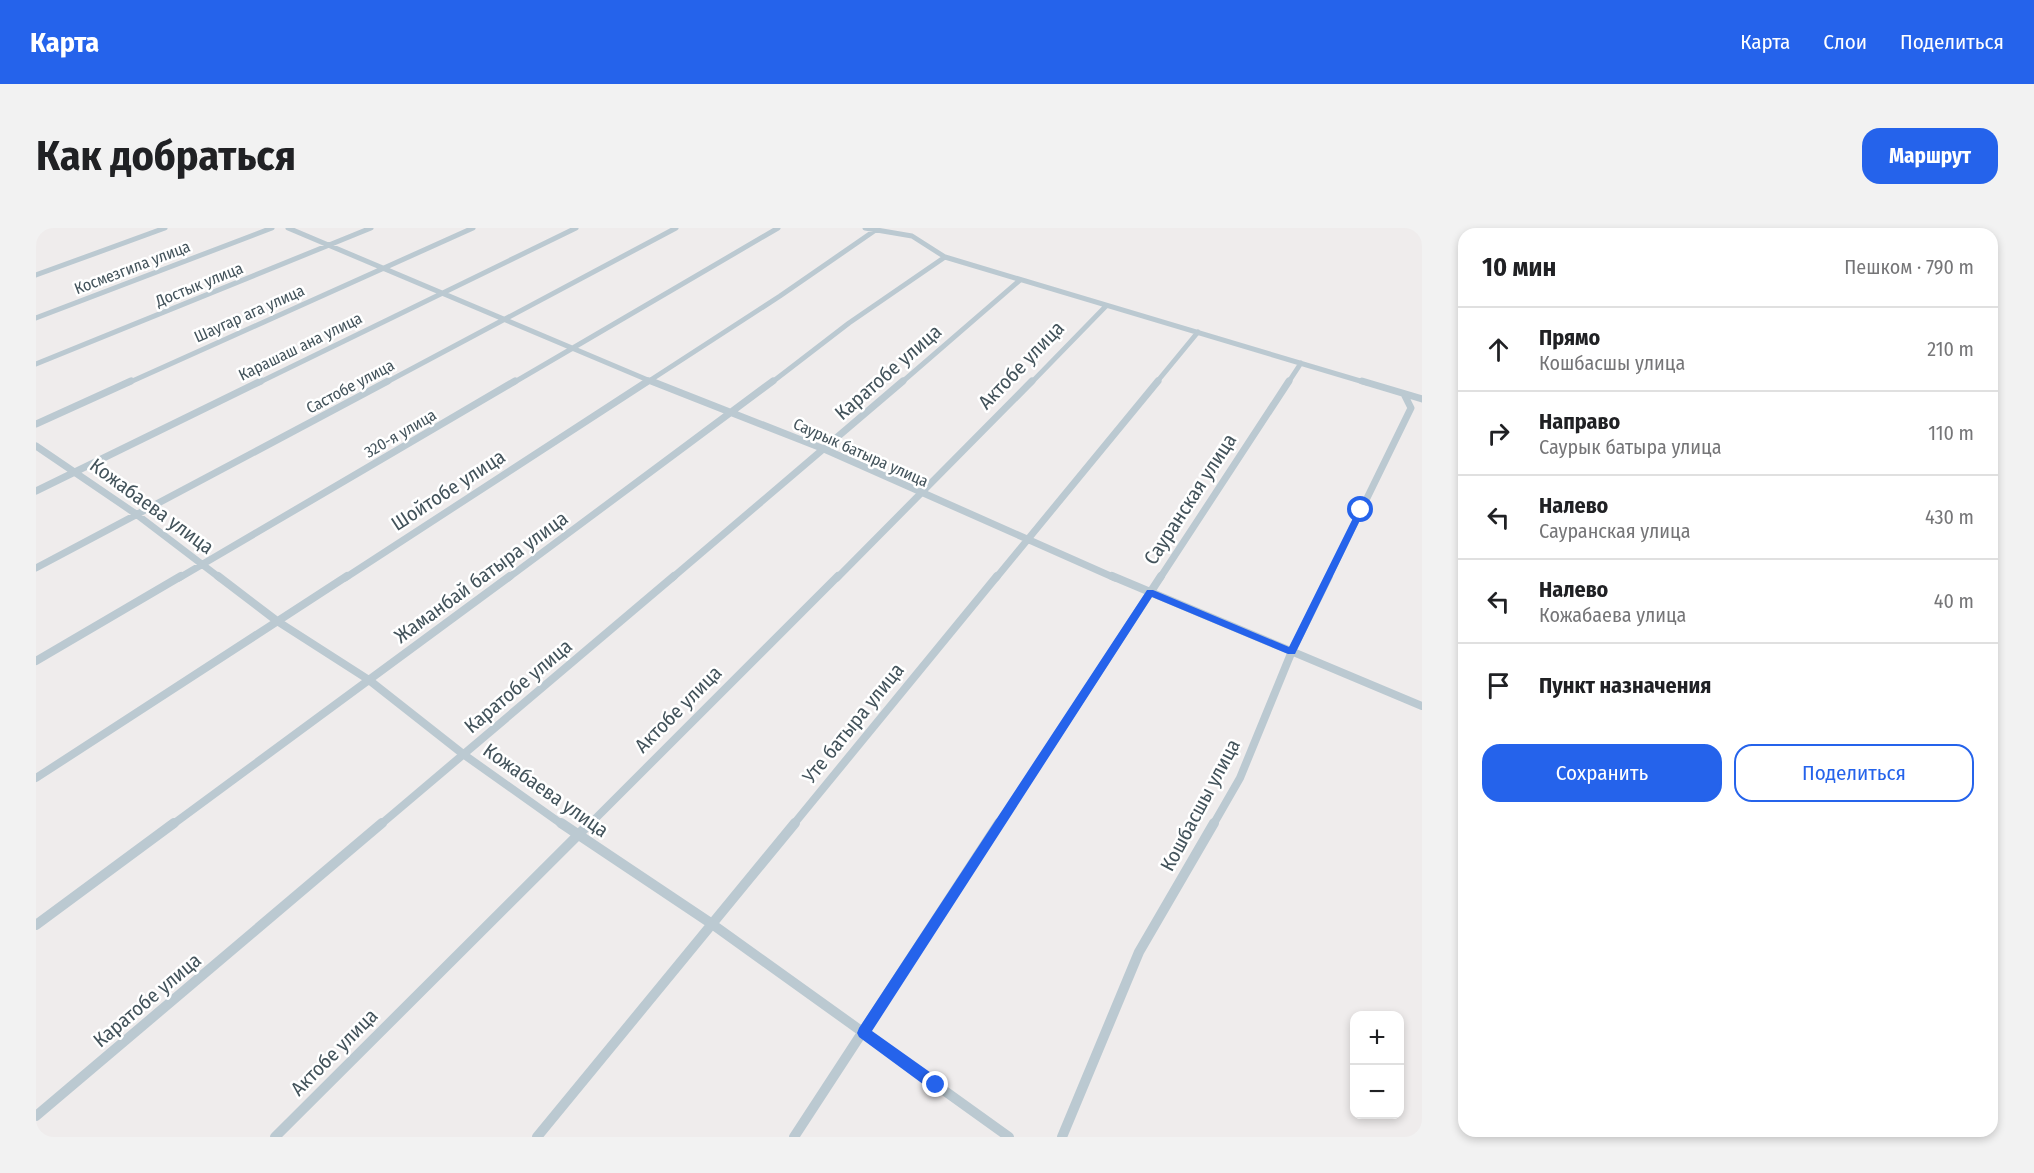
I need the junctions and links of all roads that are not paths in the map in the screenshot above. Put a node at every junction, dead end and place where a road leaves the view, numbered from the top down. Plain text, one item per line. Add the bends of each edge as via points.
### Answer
1 (165, 228) edge
2 (272, 228) edge
3 (288, 228) edge
4 (371, 228) edge
5 (473, 228) edge
6 (576, 228) edge
7 (676, 228) edge
8 (778, 228) edge
9 (865, 228) edge
10 (877, 229) edge
11 (330, 245) junction
12 (945, 257) junction
13 (384, 267) junction
14 (36, 275) edge
15 (1020, 280) junction
16 (442, 292) junction
17 (1102, 308) junction
18 (36, 318) edge
19 (506, 319) junction
20 (1198, 332) junction
21 (572, 348) junction
22 (1301, 363) junction
23 (36, 364) edge
24 (648, 380) junction
25 (1404, 394) junction
26 (1422, 399) edge
27 (732, 413) junction
28 (36, 424) edge
29 (36, 446) edge
30 (825, 449) junction
31 (75, 472) junction
32 (36, 491) edge
33 (921, 494) junction
34 (136, 514) junction
35 (1027, 538) junction
36 (202, 565) junction
37 (36, 568) edge
38 (1150, 592) junction
39 (277, 621) junction
40 (1292, 651) junction
41 (36, 661) edge
42 (369, 680) junction
43 (1422, 706) edge
44 (463, 754) junction
45 (36, 778) edge
46 (577, 835) junction
47 (712, 924) junction
48 (36, 925) edge
49 (863, 1033) junction
50 (36, 1116) edge
51 (275, 1137) edge
52 (537, 1137) edge
53 (794, 1137) edge
54 (1009, 1137) edge
55 (1062, 1137) edge

1 - 14 street
2 - 18 street, Космезгила улица
3 - 11 street, Саурык батыра улица
4 - 11 street, Достык улица
5 - 13 street, Шаугар ага улица
6 - 16 street, Карашаш ана улица
7 - 19 street, Састобе улица
8 - 21 street, 320-я улица
9 - 10 street
10 - 12 street via 912,236
10 - 24 street, Шойтобе улица
11 - 13 street, Саурык батыра улица
11 - 23 street, Достык улица
12 - 15 street
12 - 27 street, Жаманбай батыра улица via 849,323
13 - 16 street, Саурык батыра улица
13 - 28 street, Шаугар ага улица
15 - 17 street via 1091,301
15 - 30 street, Каратобе улица
16 - 19 street, Саурык батыра улица
16 - 31 street, Карашаш ана улица
17 - 20 street
17 - 33 street, Актобе улица
19 - 21 street, Саурык батыра улица
19 - 34 street, Састобе улица
20 - 22 street
20 - 35 street, Уте батыра улица
21 - 24 street, Саурык батыра улица
21 - 36 street, 320-я улица
22 - 25 street
22 - 38 street, Сауранская улица
24 - 27 street, Саурык батыра улица
24 - 39 street, Шойтобе улица
25 - 26 street
25 - 40 street, Кошбасшы улица via 1411,408
27 - 30 street, Саурык батыра улица
27 - 42 street, Жаманбай батыра улица
29 - 31 street, Кожабаева улица
30 - 33 street, Саурык батыра улица
30 - 44 street, Каратобе улица
31 - 32 street, Карашаш ана улица
31 - 34 street, Кожабаева улица
33 - 35 street, Саурык батыра улица
33 - 46 street, Актобе улица
34 - 36 street, Кожабаева улица
34 - 37 street, Састобе улица
35 - 38 street, Саурык батыра улица
35 - 47 street, Уте батыра улица
36 - 39 street, Кожабаева улица
36 - 41 street, 320-я улица
38 - 40 street, Саурык батыра улица
38 - 49 street, Сауранская улица
39 - 42 street, Кожабаева улица
39 - 45 street, Шойтобе улица
40 - 43 street, Саурык батыра улица
40 - 55 street, Кошбасшы улица via 1240,778 1139,952
42 - 44 street, Кожабаева улица
42 - 48 street, Жаманбай батыра улица
44 - 46 street, Кожабаева улица
44 - 50 street, Каратобе улица
46 - 47 street, Кожабаева улица
46 - 51 street, Актобе улица
47 - 49 street, Кожабаева улица
47 - 52 street, Уте батыра улица
49 - 53 street, Сауранская улица
49 - 54 street, Кожабаева улица

